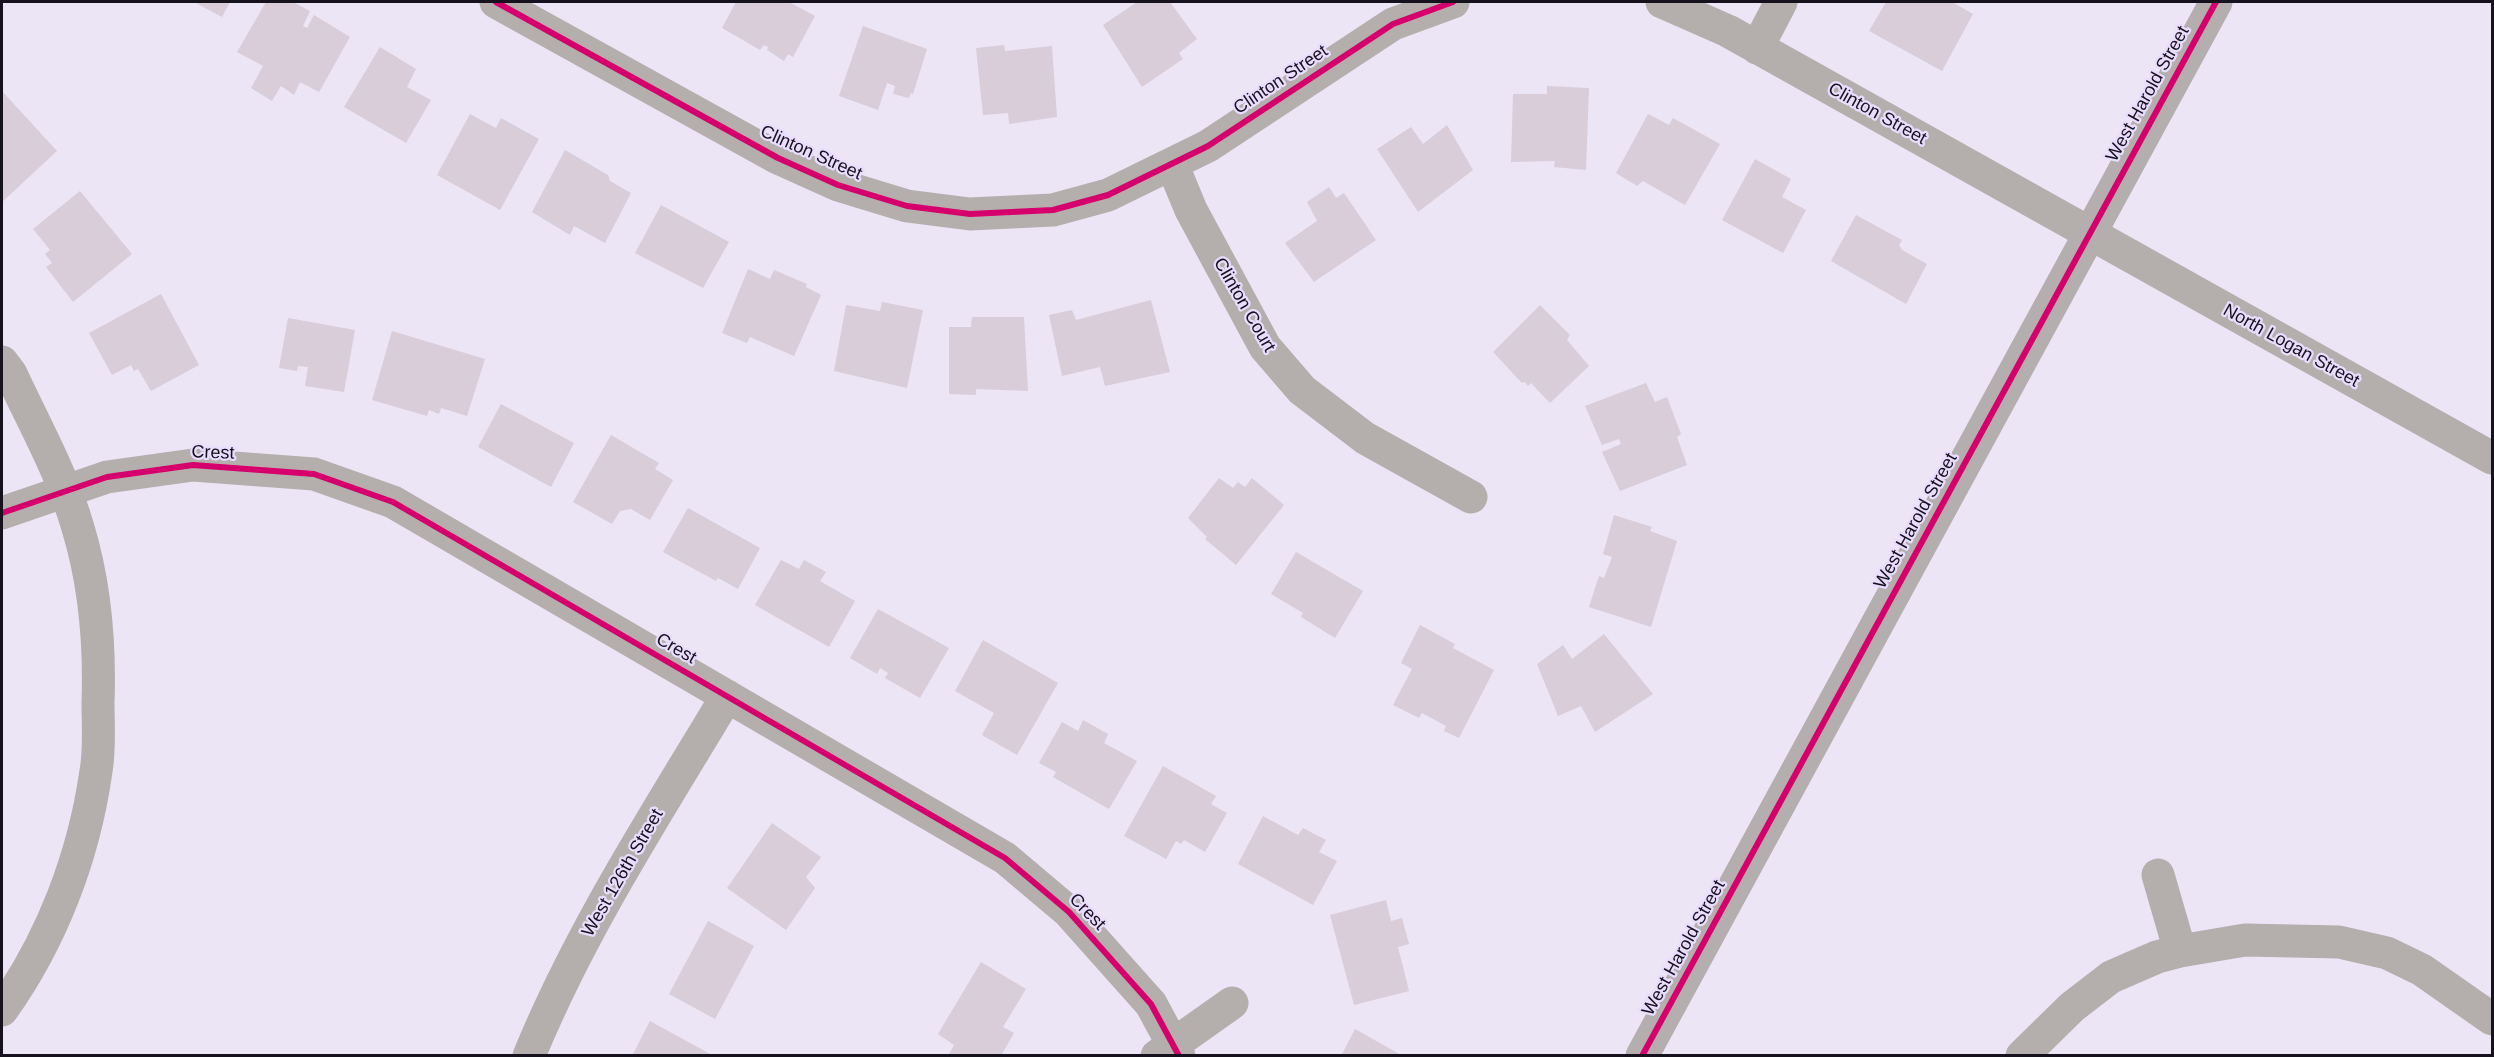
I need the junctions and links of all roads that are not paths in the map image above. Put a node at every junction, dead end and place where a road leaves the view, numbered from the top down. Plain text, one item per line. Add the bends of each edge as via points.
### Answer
1 (496, 2) edge
2 (1453, 2) edge
3 (1662, 2) edge
4 (1781, 2) edge
5 (2216, 2) edge
6 (1757, 48) junction
7 (1172, 164) junction
8 (2090, 233) junction
9 (2, 362) edge
10 (2493, 458) edge
11 (65, 490) junction
12 (1471, 497) dead end
13 (2, 513) edge
14 (727, 696) junction
15 (2158, 875) dead end
16 (2180, 951) junction
17 (1232, 1004) dead end
18 (2, 1010) edge
19 (2493, 1018) edge
20 (1170, 1052) edge
21 (528, 1056) edge
22 (1642, 1056) edge
23 (2022, 1056) edge

1 - 7 street, Clinton Street via 778,158 838,185 907,206 970,214 1053,210 1108,195
2 - 7 street, Clinton Street via 1393,24 1208,146
3 - 6 street, Clinton Street
4 - 6 street
5 - 8 main road, West Harold Street
6 - 8 street, Clinton Street
7 - 12 street, Clinton Court via 1191,210 1265,347 1302,390 1365,438
8 - 10 street, North Logan Street
8 - 22 main road, West Harold Street
9 - 11 street
11 - 13 street, Crest
11 - 14 street, Crest via 106,477 193,465 314,474 393,502
11 - 18 street via 94,603 99,666 97,769 75,861 56,915
14 - 20 street, Crest via 1005,858 1069,912 1151,1004
14 - 21 street, West 126th Street via 602,905
15 - 16 street
16 - 19 street via 2245,940 2339,942 2387,953
16 - 23 street via 2111,977 2072,1007
17 - 20 street

